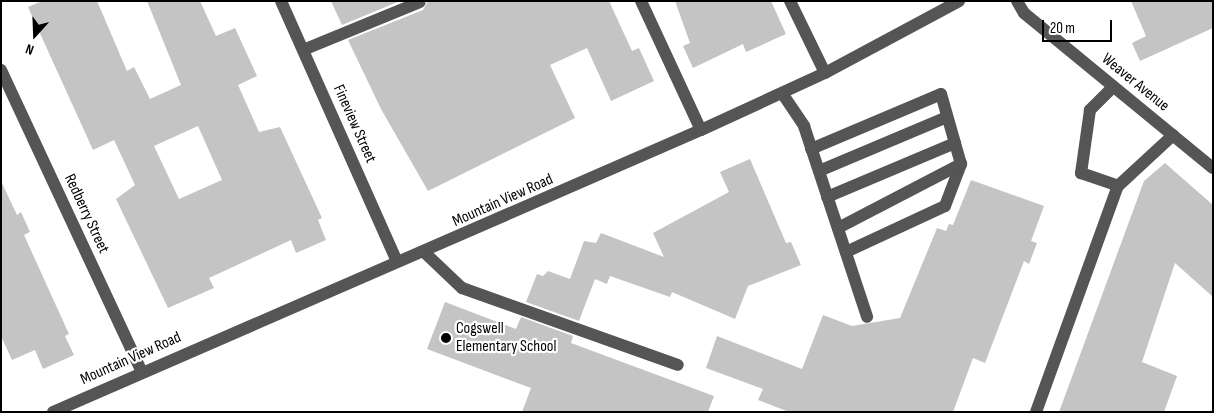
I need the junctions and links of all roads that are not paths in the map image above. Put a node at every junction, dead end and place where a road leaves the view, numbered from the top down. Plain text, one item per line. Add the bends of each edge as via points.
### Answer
1 (281, 1) edge
2 (641, 1) edge
3 (790, 1) edge
4 (959, 1) edge
5 (1017, 1) edge
6 (420, 2) edge
7 (303, 50) junction
8 (1, 70) edge
9 (825, 73) junction
10 (1113, 87) junction
11 (782, 93) junction
12 (948, 117) junction
13 (701, 130) junction
14 (1172, 136) junction
15 (955, 143) junction
16 (811, 149) junction
17 (962, 164) junction
18 (1213, 168) edge
19 (818, 171) junction
20 (1118, 186) junction
21 (827, 197) junction
22 (838, 228) junction
23 (846, 252) junction
24 (426, 254) junction
25 (398, 261) junction
26 (867, 317) dead end
27 (678, 365) dead end
28 (142, 372) junction
29 (53, 412) edge
30 (1036, 412) edge

1 - 7 street, Fineview Street
2 - 13 street
3 - 9 street
4 - 9 street, Mountain View Road
5 - 10 street, Weaver Avenue via 1024,13
6 - 7 street
7 - 25 street, Fineview Street
8 - 28 street, Redberry Street
9 - 11 street, Mountain View Road
10 - 14 street, Weaver Avenue
10 - 20 street via 1090,110 1081,173
11 - 13 street, Mountain View Road
11 - 16 street via 804,126
12 - 15 street
12 - 16 street via 941,94
12 - 19 street
13 - 24 street, Mountain View Road
14 - 18 street, Weaver Avenue
14 - 20 street
15 - 17 street
15 - 21 street
16 - 19 street
17 - 22 street
17 - 23 street via 945,206
19 - 21 street
20 - 30 street
21 - 22 street
22 - 23 street
23 - 26 street
24 - 25 street, Mountain View Road
24 - 27 street via 462,288
25 - 28 street, Mountain View Road
28 - 29 street, Mountain View Road

